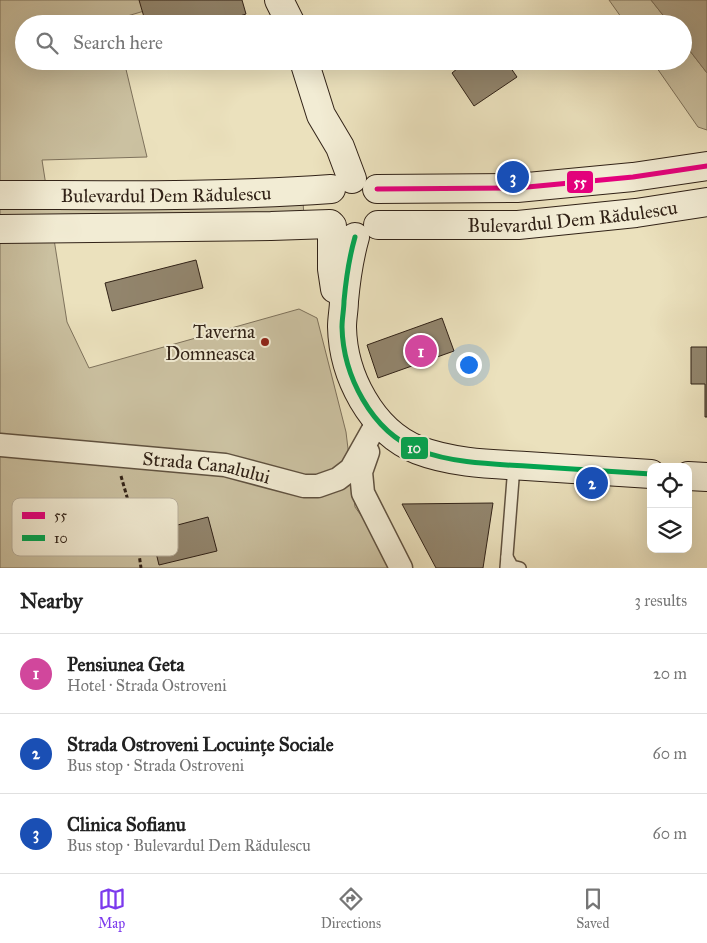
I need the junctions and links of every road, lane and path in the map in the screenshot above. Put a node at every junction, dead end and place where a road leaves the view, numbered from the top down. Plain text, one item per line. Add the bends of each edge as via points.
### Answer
1 (279, 0) edge
2 (286, 15) edge
3 (307, 70) edge
4 (707, 166) edge
5 (348, 186) junction
6 (0, 195) edge
7 (707, 202) edge
8 (349, 228) junction
9 (0, 229) edge
10 (378, 421) junction
11 (0, 445) edge
12 (115, 455) junction
13 (514, 466) junction
14 (647, 474) edge
15 (692, 476) edge
16 (707, 477) edge
17 (127, 498) edge
18 (507, 563) edge
19 (401, 568) edge
20 (520, 568) edge

1 - 2 main road
3 - 5 main road via 332,159
4 - 5 main road, Bulevardul Dem Rădulescu via 517,188
5 - 6 main road, Bulevardul Dem Rădulescu via 270,194
5 - 8 main road via 327,198 325,207 326,216
5 - 8 main road via 383,203 382,218
7 - 8 main road, Bulevardul Dem Rădulescu via 518,225
8 - 9 main road, Bulevardul Dem Rădulescu
8 - 10 main road via 332,268 345,352 363,401
10 - 12 street, Strada Canalului via 351,469 338,479 318,486 304,486 225,465
10 - 13 main road via 398,439 424,452 460,461
10 - 19 street via 360,472 363,493
11 - 12 street, Strada Canalului
12 - 17 path
13 - 14 main road
13 - 18 lane
15 - 16 main road
18 - 20 lane

